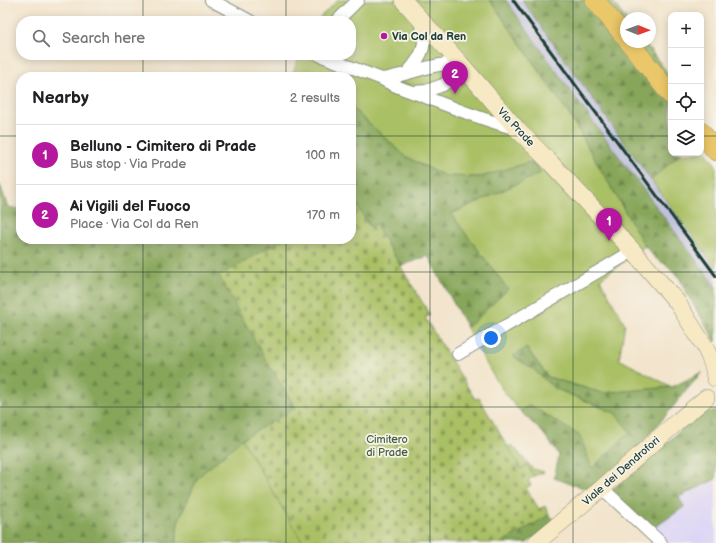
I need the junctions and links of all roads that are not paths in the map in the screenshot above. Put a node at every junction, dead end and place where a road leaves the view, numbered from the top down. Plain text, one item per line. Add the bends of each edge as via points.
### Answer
1 (211, 0) edge
2 (403, 0) edge
3 (595, 0) edge
4 (364, 1) edge
5 (241, 16) edge
6 (344, 16) edge
7 (418, 17) junction
8 (620, 31) edge
9 (634, 48) edge
10 (332, 60) edge
11 (460, 63) junction
12 (423, 69) junction
13 (408, 72) junction
14 (382, 79) junction
15 (668, 91) edge
16 (430, 96) junction
17 (517, 129) junction
18 (704, 136) edge
19 (716, 151) edge
20 (633, 251) junction
21 (458, 354) dead end
22 (716, 378) edge
23 (711, 401) edge
24 (602, 488) junction
25 (536, 543) edge
26 (661, 543) edge

1 - 5 street
2 - 7 main road, Via Prade
3 - 8 main road
4 - 6 street
7 - 11 main road, Via Prade
7 - 13 street via 424,30 424,48 418,61
9 - 15 main road
10 - 14 street
11 - 12 street
11 - 16 street via 456,76
11 - 17 main road, Via Prade
12 - 13 street
12 - 16 street via 424,86
13 - 14 street
14 - 16 street via 411,92
16 - 17 street via 493,123
17 - 20 main road, Via Prade
18 - 19 main road
20 - 21 street
20 - 22 main road, Via Prade via 677,302 710,358
22 - 23 main road via 710,380 705,388 704,394
23 - 24 main road, Viale dei Dendrofori via 677,422
24 - 25 main road, Viale dei Dendrofori
24 - 26 street

